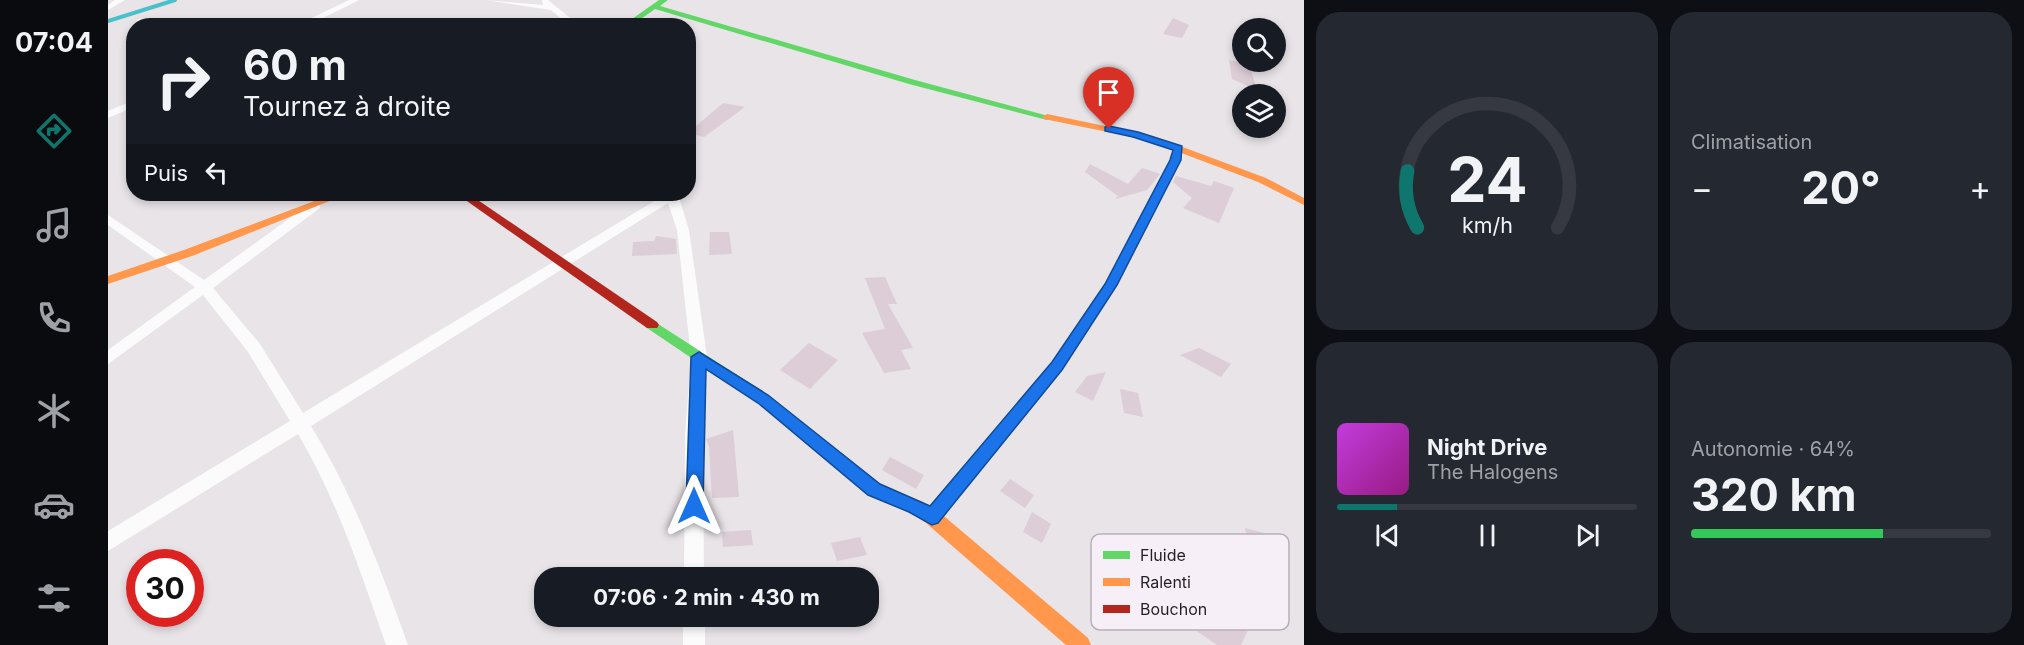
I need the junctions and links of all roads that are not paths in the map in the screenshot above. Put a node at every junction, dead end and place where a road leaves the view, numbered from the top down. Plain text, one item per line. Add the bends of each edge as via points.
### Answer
1 (121, 0) edge
2 (355, 0) edge
3 (489, 0) edge
4 (543, 0) edge
5 (655, 3) edge
6 (108, 8) edge
7 (551, 8) junction
8 (316, 18) edge
9 (565, 18) edge
10 (635, 18) edge
11 (126, 107) edge
12 (108, 115) edge
13 (1178, 148) junction
14 (472, 201) edge
15 (661, 201) edge
16 (674, 201) edge
17 (320, 202) joint
18 (1304, 202) edge
19 (108, 219) edge
20 (167, 261) junction
21 (560, 264) junction
22 (108, 280) edge
23 (203, 286) junction
24 (699, 357) junction
25 (108, 358) edge
26 (300, 425) junction
27 (932, 517) junction
28 (108, 542) edge
29 (694, 567) edge
30 (694, 627) edge
31 (397, 645) edge
32 (694, 645) edge
33 (1081, 645) edge

1 - 6 street
2 - 8 street
3 - 7 street
4 - 7 street
5 - 10 street
5 - 13 street via 912,82 1063,121 1135,134
7 - 9 street
11 - 12 street
13 - 18 street via 1262,180
13 - 27 street via 1176,160 1111,285 1057,366
14 - 21 street
15 - 21 street
16 - 24 street via 683,230
17 - 20 street
17 - 23 street
19 - 20 street
20 - 22 street
20 - 23 street
21 - 24 street
21 - 26 street
23 - 25 street
23 - 26 street via 254,348
24 - 27 street via 763,399 874,490
24 - 29 street via 694,435
26 - 28 street
26 - 31 street via 336,486
27 - 33 street
30 - 32 street

